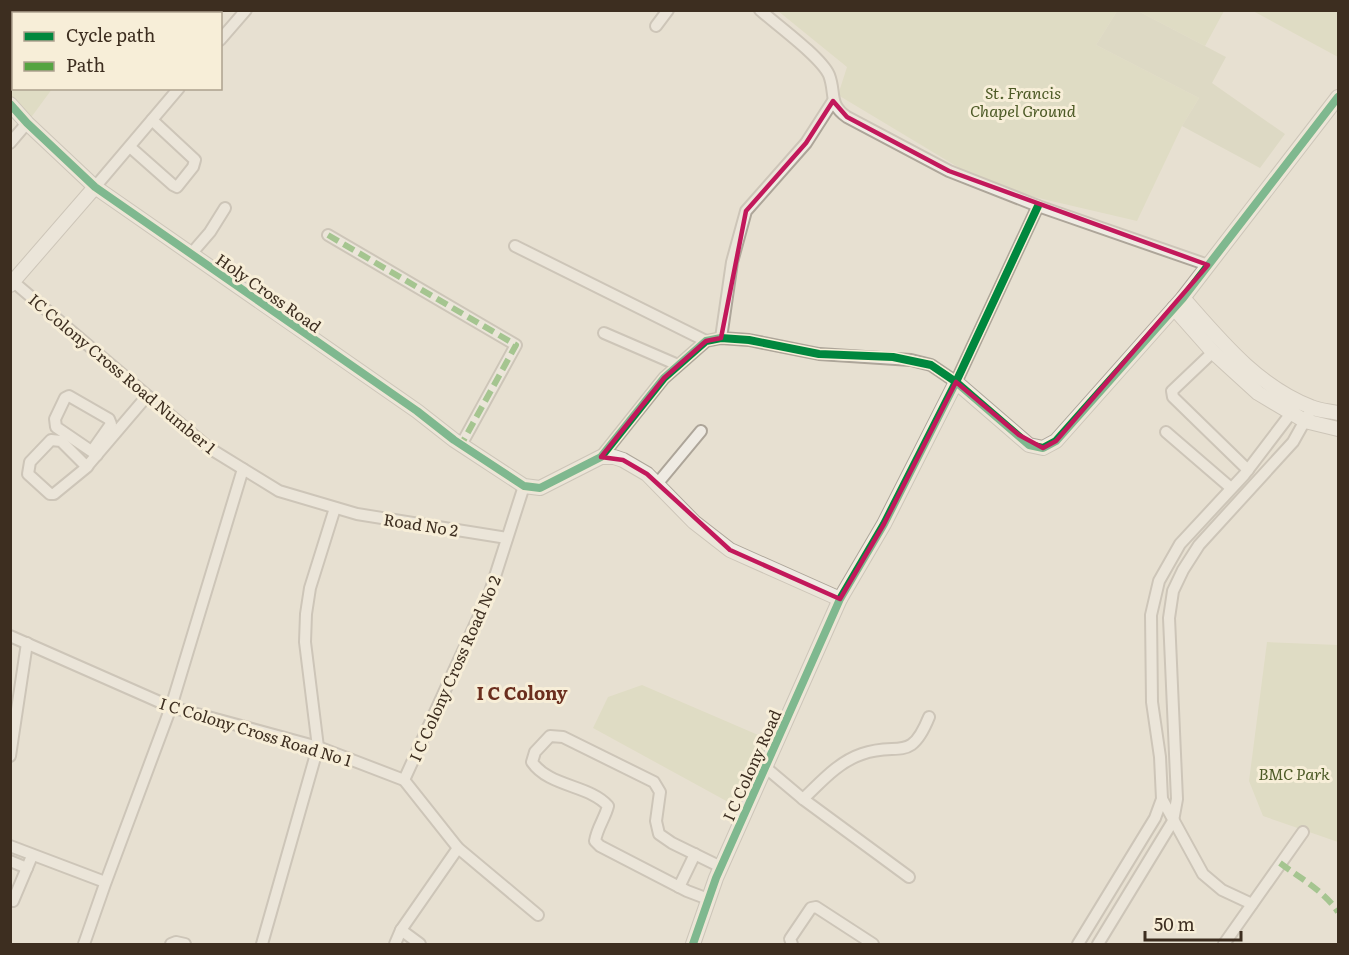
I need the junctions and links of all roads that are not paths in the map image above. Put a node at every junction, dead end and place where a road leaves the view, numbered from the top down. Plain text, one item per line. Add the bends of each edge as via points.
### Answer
1 (246, 10) edge
2 (668, 10) edge
3 (760, 10) edge
4 (656, 26) dead end
5 (222, 38) edge
6 (177, 90) edge
7 (1338, 97) edge
8 (833, 101) junction
9 (10, 104) edge
10 (152, 120) junction
11 (27, 123) junction
12 (10, 144) edge
13 (130, 147) junction
14 (95, 187) junction
15 (1038, 206) junction
16 (225, 208) dead end
17 (328, 236) dead end
18 (515, 246) dead end
19 (191, 254) junction
20 (1208, 265) junction
21 (11, 282) edge
22 (1179, 303) junction
23 (604, 333) dead end
24 (721, 338) junction
25 (706, 341) junction
26 (1214, 352) junction
27 (678, 365) junction
28 (956, 382) junction
29 (147, 396) junction
30 (1306, 405) junction
31 (1291, 413) junction
32 (1338, 413) edge
33 (1305, 421) junction
34 (1338, 429) edge
35 (701, 431) dead end
36 (1166, 432) dead end
37 (461, 445) junction
38 (95, 453) junction
39 (601, 457) junction
40 (87, 467) junction
41 (243, 469) junction
42 (1248, 470) junction
43 (657, 484) junction
44 (524, 486) junction
45 (1228, 492) junction
46 (1235, 507) junction
47 (335, 508) junction
48 (507, 538) junction
49 (840, 599) junction
50 (10, 636) edge
51 (27, 643) junction
52 (171, 707) junction
53 (929, 717) dead end
54 (318, 747) junction
55 (10, 756) edge
56 (765, 767) junction
57 (404, 780) junction
58 (803, 799) junction
59 (1162, 800) junction
60 (1173, 821) junction
61 (1303, 832) dead end
62 (10, 846) edge
63 (458, 848) junction
64 (695, 854) junction
65 (32, 856) junction
66 (10, 861) edge
67 (721, 867) junction
68 (27, 868) junction
69 (909, 878) dead end
70 (105, 882) junction
71 (679, 887) junction
72 (708, 899) junction
73 (13, 901) dead end
74 (1252, 904) junction
75 (538, 915) dead end
76 (401, 930) junction
77 (84, 945) edge
78 (171, 945) edge
79 (185, 945) edge
80 (262, 945) edge
81 (395, 945) edge
82 (420, 945) edge
83 (693, 945) edge
84 (792, 945) edge
85 (873, 945) edge
86 (1078, 945) edge
87 (1098, 945) edge
88 (1224, 945) edge

1 - 5 street
2 - 4 street
3 - 8 street via 821,63 828,75
6 - 10 street
7 - 20 street
8 - 15 street via 847,117 949,171
8 - 24 street via 807,143 746,211 732,262
9 - 11 street, Holy Cross Road
10 - 13 street
10 - 13 street via 195,160 177,187
11 - 12 street
11 - 14 street, Holy Cross Road
13 - 14 street
14 - 19 street, Holy Cross Road
14 - 21 street
15 - 20 street
15 - 28 street
16 - 19 street
17 - 37 street via 516,345
18 - 25 street
19 - 37 street, Holy Cross Road
20 - 22 street
21 - 29 street, IC Colony Cross Road Number 1
22 - 26 street
22 - 28 street via 1056,441 1043,448 1029,445
22 - 30 street via 1248,368
23 - 27 street
24 - 25 street
24 - 28 street via 819,354 911,360 931,365
25 - 27 street
26 - 31 street via 1258,393
26 - 42 street via 1172,391 1173,397
27 - 39 street via 663,378
28 - 49 street, I C Colony Road via 884,524
29 - 38 street
29 - 41 street, IC Colony Cross Road Number 1 via 208,448
30 - 31 street
30 - 32 street
30 - 33 street
31 - 33 street
31 - 42 street
33 - 34 street
33 - 46 street via 1293,442
35 - 43 street
36 - 45 street
37 - 44 street, Holy Cross Road
38 - 38 street via 56,427 55,419 65,398 69,396 109,420 111,424
38 - 40 street
39 - 43 street via 623,460
39 - 44 street via 546,486
40 - 40 street via 54,494 28,474 30,462 56,439
41 - 47 street, IC Colony Cross Road Number 1 via 279,491
41 - 52 street
42 - 45 street
43 - 49 street via 694,522 730,549
44 - 48 street, I C Colony Cross Road No 2
45 - 46 street
45 - 59 street via 1180,544 1159,581 1151,615 1152,702
46 - 60 street via 1199,545 1173,591 1169,618 1177,799
47 - 48 street, Road No 2
47 - 54 street via 310,588 306,614 305,642
48 - 57 street, I C Colony Cross Road No 2 via 490,592
49 - 56 street, I C Colony Road
50 - 51 street, I C Colony Cross Road No 1
51 - 52 street, I C Colony Cross Road No 1
51 - 55 street
52 - 54 street, I C Colony Cross Road No 1
52 - 70 street
53 - 58 street via 921,736 910,746 862,753 837,766
54 - 57 street, I C Colony Cross Road No 1
54 - 80 street
56 - 58 street
56 - 67 street, I C Colony Road
57 - 63 street
58 - 69 street
59 - 60 street
59 - 86 street
60 - 74 street via 1203,874 1222,890
60 - 87 street
61 - 74 street
62 - 65 street
63 - 75 street
63 - 76 street
64 - 67 street
64 - 71 street
64 - 71 street via 659,834 656,821 660,792 654,782 562,736 550,736 535,752 532,762 538,772 608,806 596,832 595,841 600,846
65 - 68 street
65 - 70 street
66 - 68 street
67 - 72 street, I C Colony Road
68 - 73 street
70 - 77 street
71 - 72 street
72 - 83 street, I C Colony Road
74 - 88 street
76 - 81 street
76 - 82 street
78 - 79 street
84 - 85 street via 790,939 811,908

